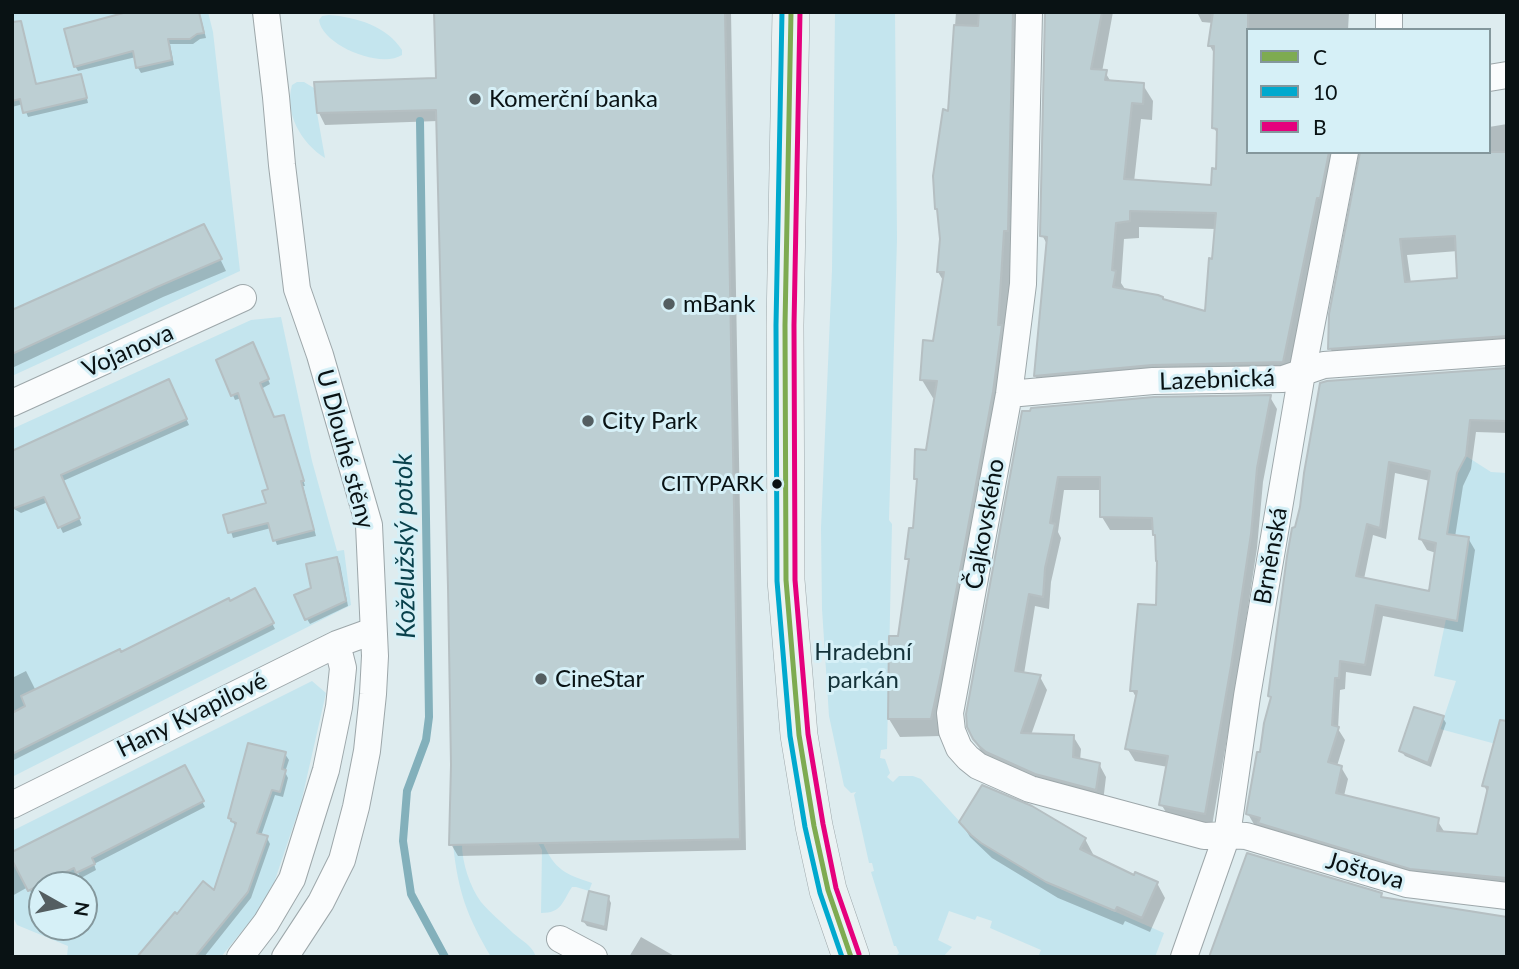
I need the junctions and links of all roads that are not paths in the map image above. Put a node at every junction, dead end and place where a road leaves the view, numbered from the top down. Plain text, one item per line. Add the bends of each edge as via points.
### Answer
1 (266, 12) edge
2 (791, 12) edge
3 (1029, 12) edge
4 (1345, 154) edge
5 (243, 298) dead end
6 (1507, 352) edge
7 (1301, 373) junction
8 (1009, 394) junction
9 (12, 403) edge
10 (373, 631) junction
11 (337, 643) junction
12 (12, 804) edge
13 (1227, 835) junction
14 (1507, 896) edge
15 (560, 939) dead end
16 (240, 957) edge
17 (285, 957) edge
18 (594, 957) edge
19 (851, 957) edge
20 (1184, 957) edge

1 - 10 street, U Dlouhé stěny via 297,289 369,525
2 - 19 main road via 786,580 799,735 814,826 828,890
3 - 8 street, Čajkovského via 1023,284
4 - 7 street, Brněnská
5 - 9 street, Vojanova
6 - 7 street, Lazebnická via 1324,365
7 - 8 street, Lazebnická via 1283,379 1153,381
7 - 13 street, Brněnská
8 - 13 street, Čajkovského via 950,713 959,748 978,766 1030,789 1204,836
10 - 11 street, Hany Kvapilové
10 - 17 street, U Dlouhé stěny via 373,694 356,807 336,871
11 - 12 street, Hany Kvapilové
11 - 16 street via 343,668 340,707 326,771 292,879
13 - 14 street, Joštova via 1246,836 1407,884
13 - 20 street, Brněnská
15 - 18 street

